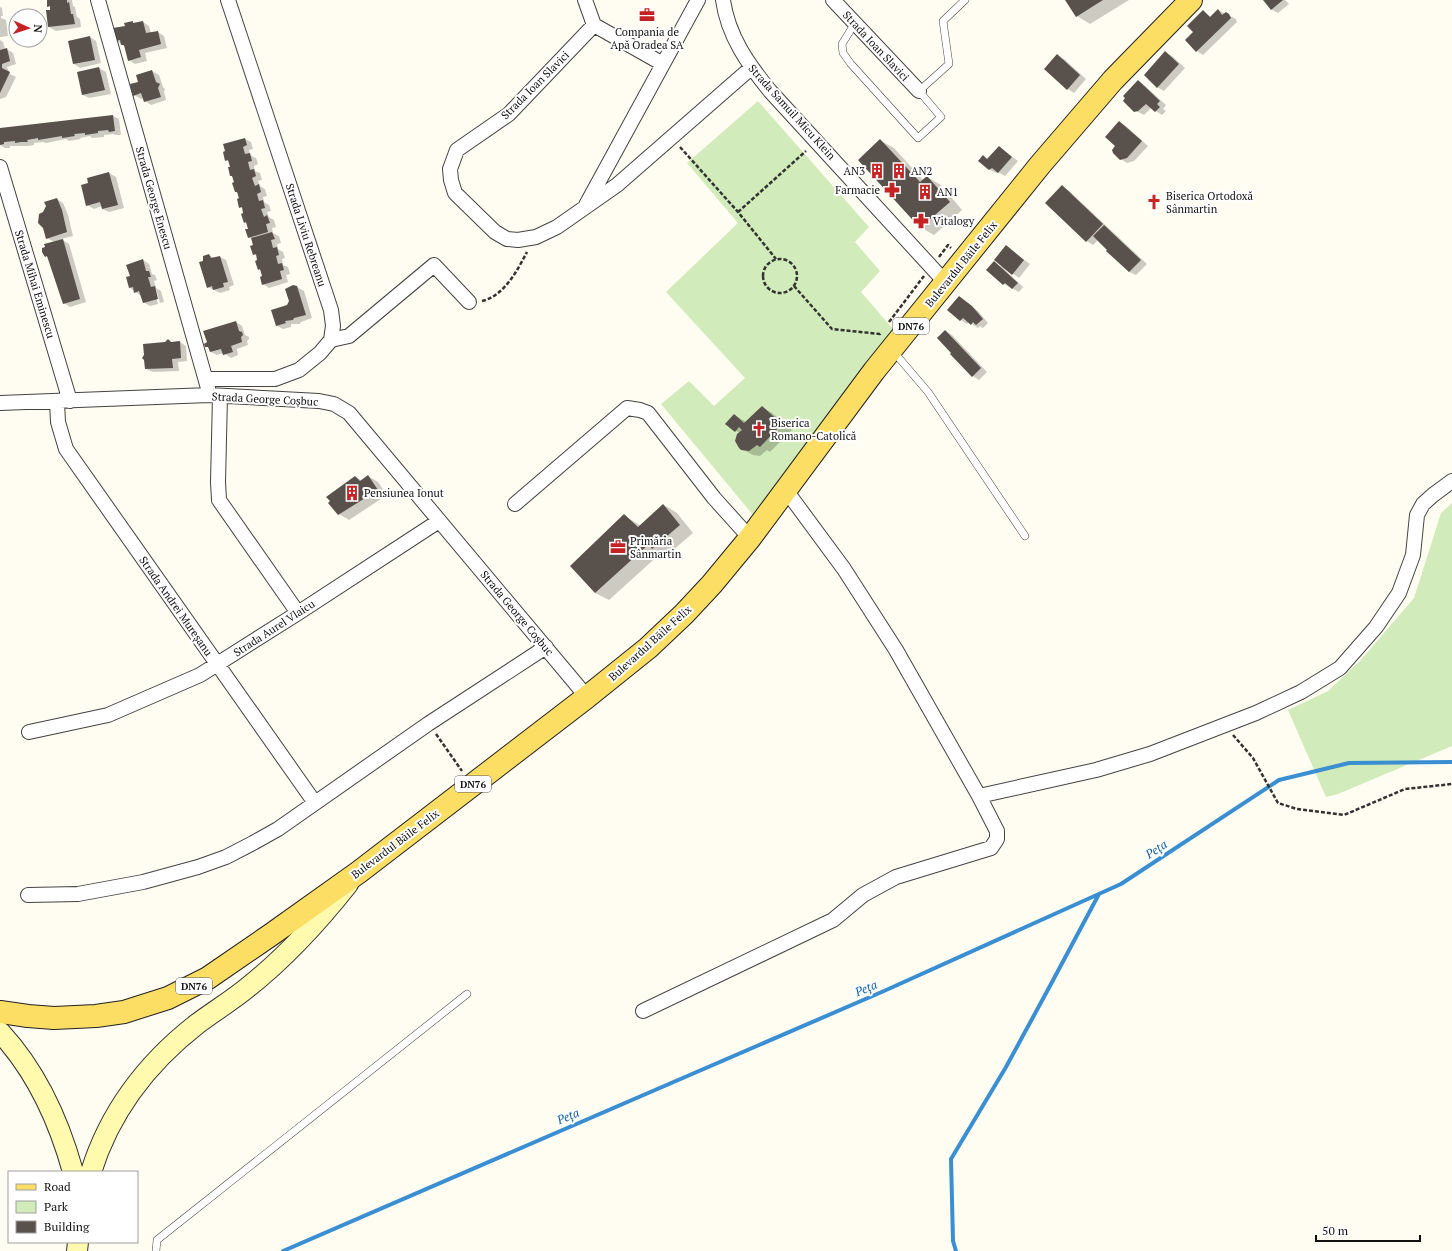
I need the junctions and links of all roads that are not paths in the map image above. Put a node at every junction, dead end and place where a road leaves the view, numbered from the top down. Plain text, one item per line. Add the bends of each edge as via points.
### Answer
1 (98, 0) edge
2 (228, 0) edge
3 (585, 0) edge
4 (698, 0) edge
5 (723, 0) edge
6 (833, 0) edge
7 (965, 0) edge
8 (1191, 0) edge
9 (855, 23) junction
10 (594, 24) junction
11 (663, 64) junction
12 (751, 68) junction
13 (919, 91) junction
14 (0, 167) edge
15 (583, 208) junction
16 (946, 283) junction
17 (469, 302) road end
18 (331, 340) junction
19 (892, 350) junction
20 (206, 380) junction
21 (215, 396) junction
22 (64, 401) junction
23 (0, 403) edge
24 (1452, 481) edge
25 (785, 489) junction
26 (515, 504) dead end
27 (439, 520) junction
28 (1025, 536) dead end
29 (750, 538) junction
30 (298, 613) junction
31 (546, 647) junction
32 (217, 665) junction
33 (587, 697) junction
34 (29, 732) dead end
35 (979, 796) junction
36 (315, 802) junction
37 (359, 872) junction
38 (28, 895) dead end
39 (467, 994) dead end
40 (643, 1011) dead end
41 (0, 1012) edge
42 (0, 1032) edge
43 (74, 1171) edge
44 (91, 1171) edge
45 (156, 1251) edge

1 - 20 street, Strada George Enescu
2 - 18 street, Strada Liviu Rebreanu via 331,310
3 - 10 street
4 - 11 street, Strada Ioan Slavici
5 - 12 street, Strada Samuil Micu Klein via 730,31
6 - 9 street, Strada Ioan Slavici
7 - 13 lane via 943,21 949,64
8 - 16 main road, Bulevardul Băile Felix / DN76 via 1113,80
9 - 13 street, Strada Ioan Slavici
9 - 13 lane, Strada Ioan Slavici via 842,44 843,53 850,64 918,138 941,116
10 - 11 street
10 - 15 street, Strada Ioan Slavici via 509,114 457,150 450,169 455,193 495,232 507,239 536,237 557,227
11 - 15 street, Strada Ioan Slavici
12 - 15 street, Strada Ioan Slavici via 617,185
12 - 16 street, Strada Samuil Micu Klein
14 - 22 street, Strada Mihai Eminescu
16 - 19 main road, Bulevardul Băile Felix / DN76
17 - 18 street via 434,265 349,336
18 - 20 street via 299,370 281,378
19 - 25 main road, Bulevardul Băile Felix / DN76
19 - 28 lane via 928,392
20 - 21 street, Strada George Enescu
21 - 22 street, Strada George Coșbuc
21 - 27 street, Strada George Coșbuc via 334,404 349,413
21 - 30 street, Strada George Enescu via 220,500
22 - 23 street, Strada George Coșbuc
22 - 32 street, Strada Andrei Mureșanu via 58,422 66,449
24 - 35 street via 1433,494 1417,514 1413,555 1398,593 1376,627 1340,668 1301,692 1143,756 1096,770
25 - 29 main road, Bulevardul Băile Felix / DN76
25 - 35 street via 844,569 884,632
26 - 29 street via 627,408 648,413 714,498
27 - 30 street, Strada Aurel Vlaicu
27 - 31 street, Strada George Coșbuc
29 - 33 main road, Bulevardul Băile Felix / DN76 via 684,614 648,648
30 - 32 street, Strada Aurel Vlaicu
31 - 33 street, Strada George Coșbuc
31 - 36 street
32 - 34 street, Strada Aurel Vlaicu via 200,675 108,715
32 - 36 street, Strada Andrei Mureșanu
33 - 37 main road, Bulevardul Băile Felix / DN76
35 - 40 street via 997,831 997,839 991,848 896,877 863,895 833,920
36 - 38 street via 278,829 253,843 226,857 198,867 143,882 78,894
37 - 41 main road, Bulevardul Băile Felix / DN76 via 208,978 168,998 124,1012 96,1016 54,1018
37 - 44 main road via 321,918 268,970 183,1036 143,1075 116,1112
39 - 45 lane via 157,1240
42 - 43 main road via 27,1066 43,1092 56,1119

